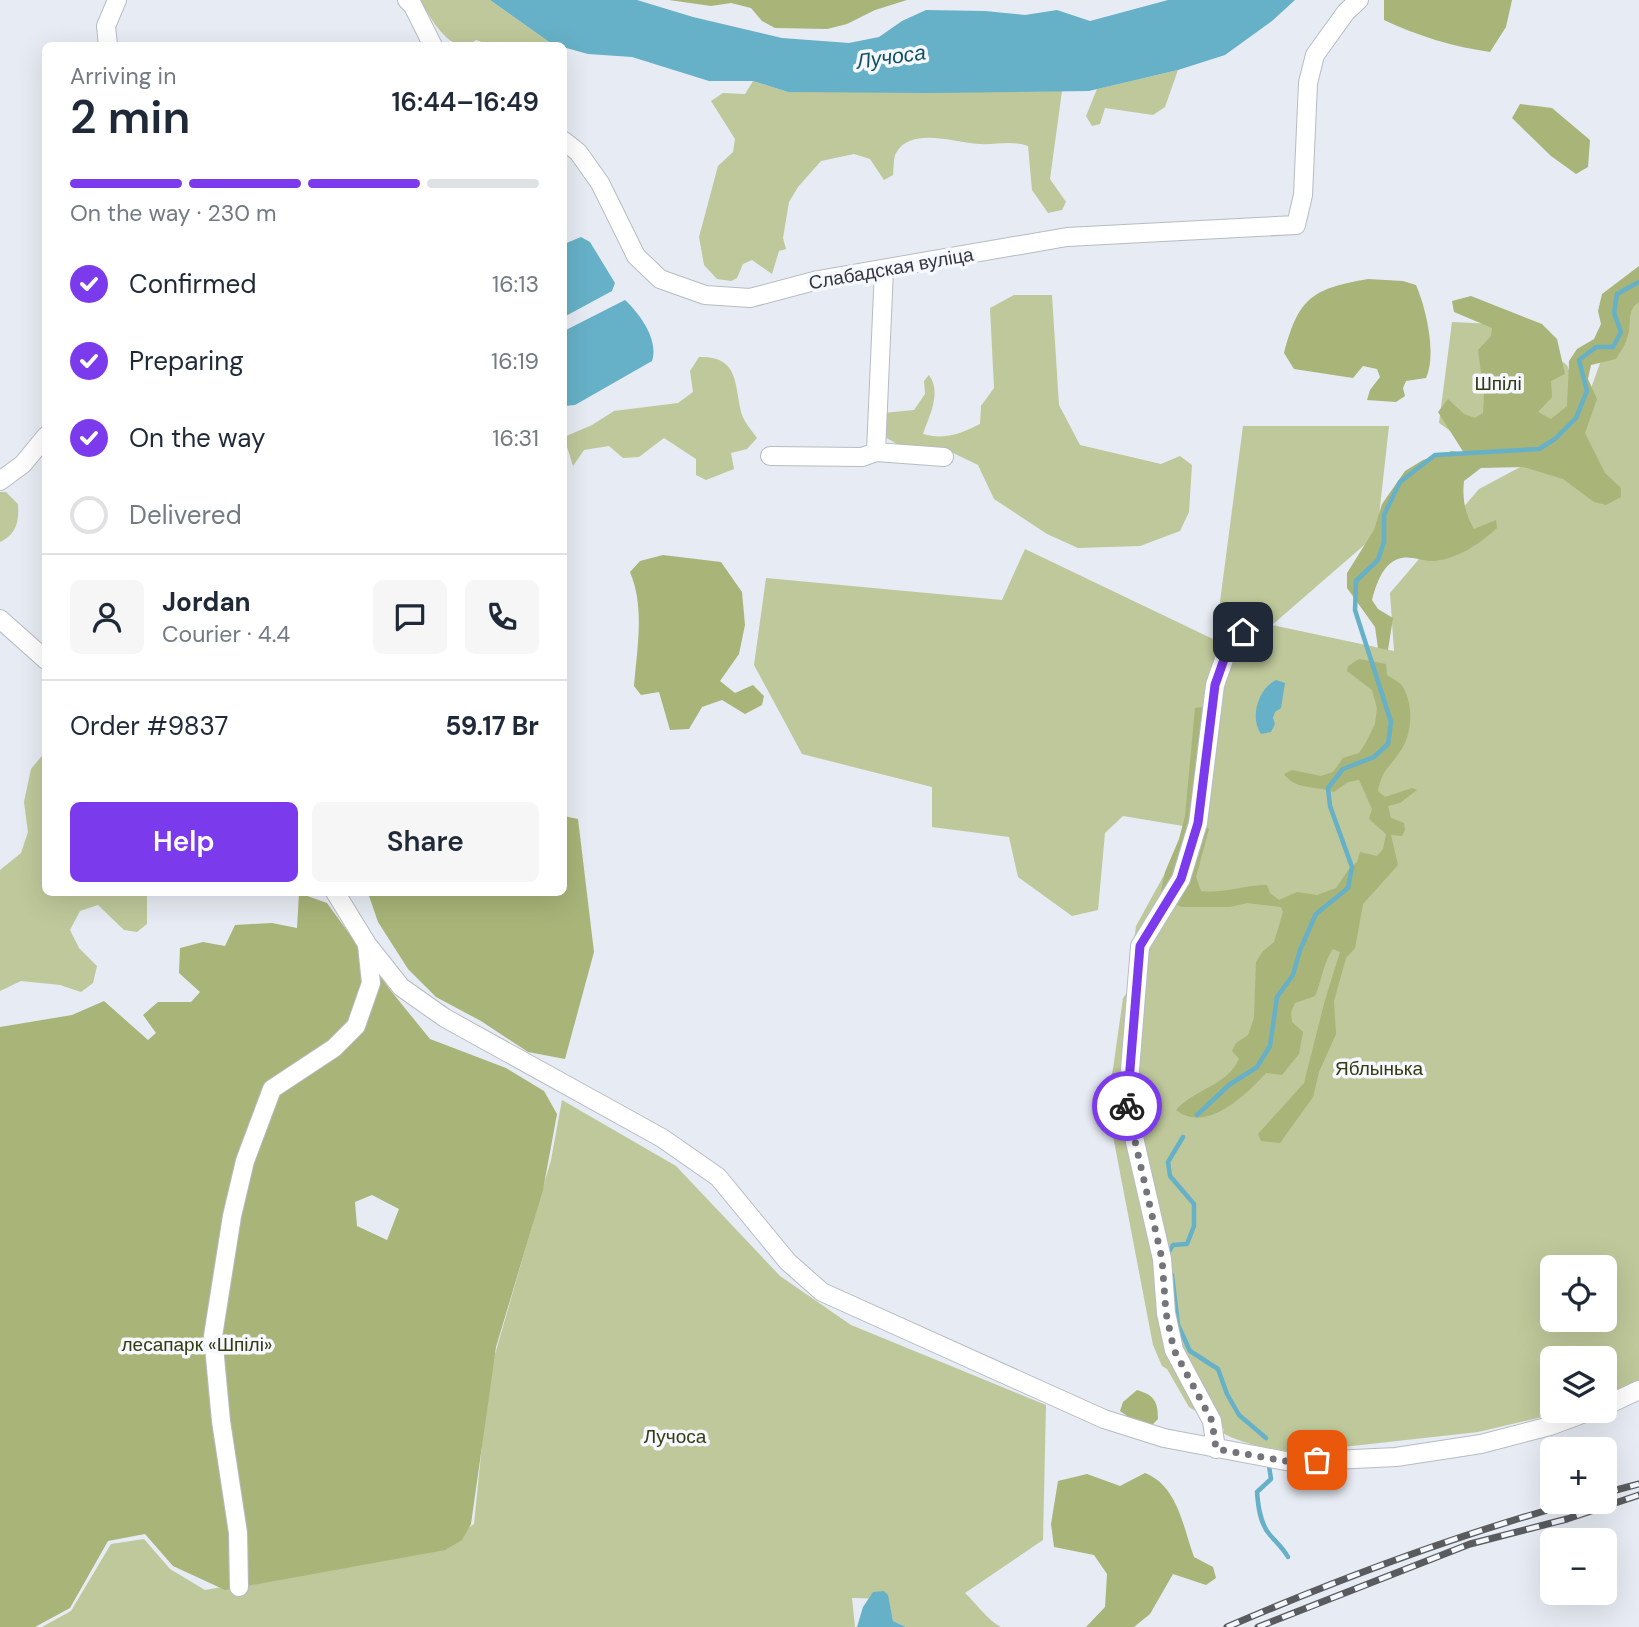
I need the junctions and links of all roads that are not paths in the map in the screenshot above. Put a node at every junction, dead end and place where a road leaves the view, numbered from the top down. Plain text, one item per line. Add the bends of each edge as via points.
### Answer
1 (117, 0) edge
2 (407, 0) edge
3 (1359, 0) edge
4 (108, 42) edge
5 (431, 42) edge
6 (567, 143) edge
7 (884, 269) junction
8 (42, 441) edge
9 (876, 452) junction
10 (770, 456) dead end
11 (944, 457) dead end
12 (0, 481) edge
13 (0, 619) edge
14 (1243, 632) dead end
15 (42, 656) edge
16 (337, 896) edge
17 (367, 944) junction
18 (1639, 1390) edge
19 (1617, 1400) edge
20 (1558, 1423) edge
21 (1216, 1449) junction
22 (239, 1587) dead end

1 - 4 street via 106,26
2 - 5 street
3 - 7 street, Слабадская вуліца via 1315,55 1308,83 1303,195 1296,225 1067,237
6 - 7 street, Слабадская вуліца via 600,183 636,256 660,279 705,295 750,299 818,280
7 - 9 street
8 - 12 street via 23,464
9 - 10 street via 848,457
9 - 11 street
13 - 15 street
14 - 21 street via 1228,648 1215,685 1198,823 1181,879 1140,946 1126,1107 1162,1259 1174,1350 1212,1421
16 - 17 street
17 - 21 street via 401,987 445,1018 662,1138 718,1177 788,1262 822,1292 1104,1419
17 - 22 street via 371,983 356,1026 334,1048 272,1089 245,1161 232,1216 213,1336 238,1533
18 - 19 street
20 - 21 street via 1482,1444 1396,1457 1291,1462

